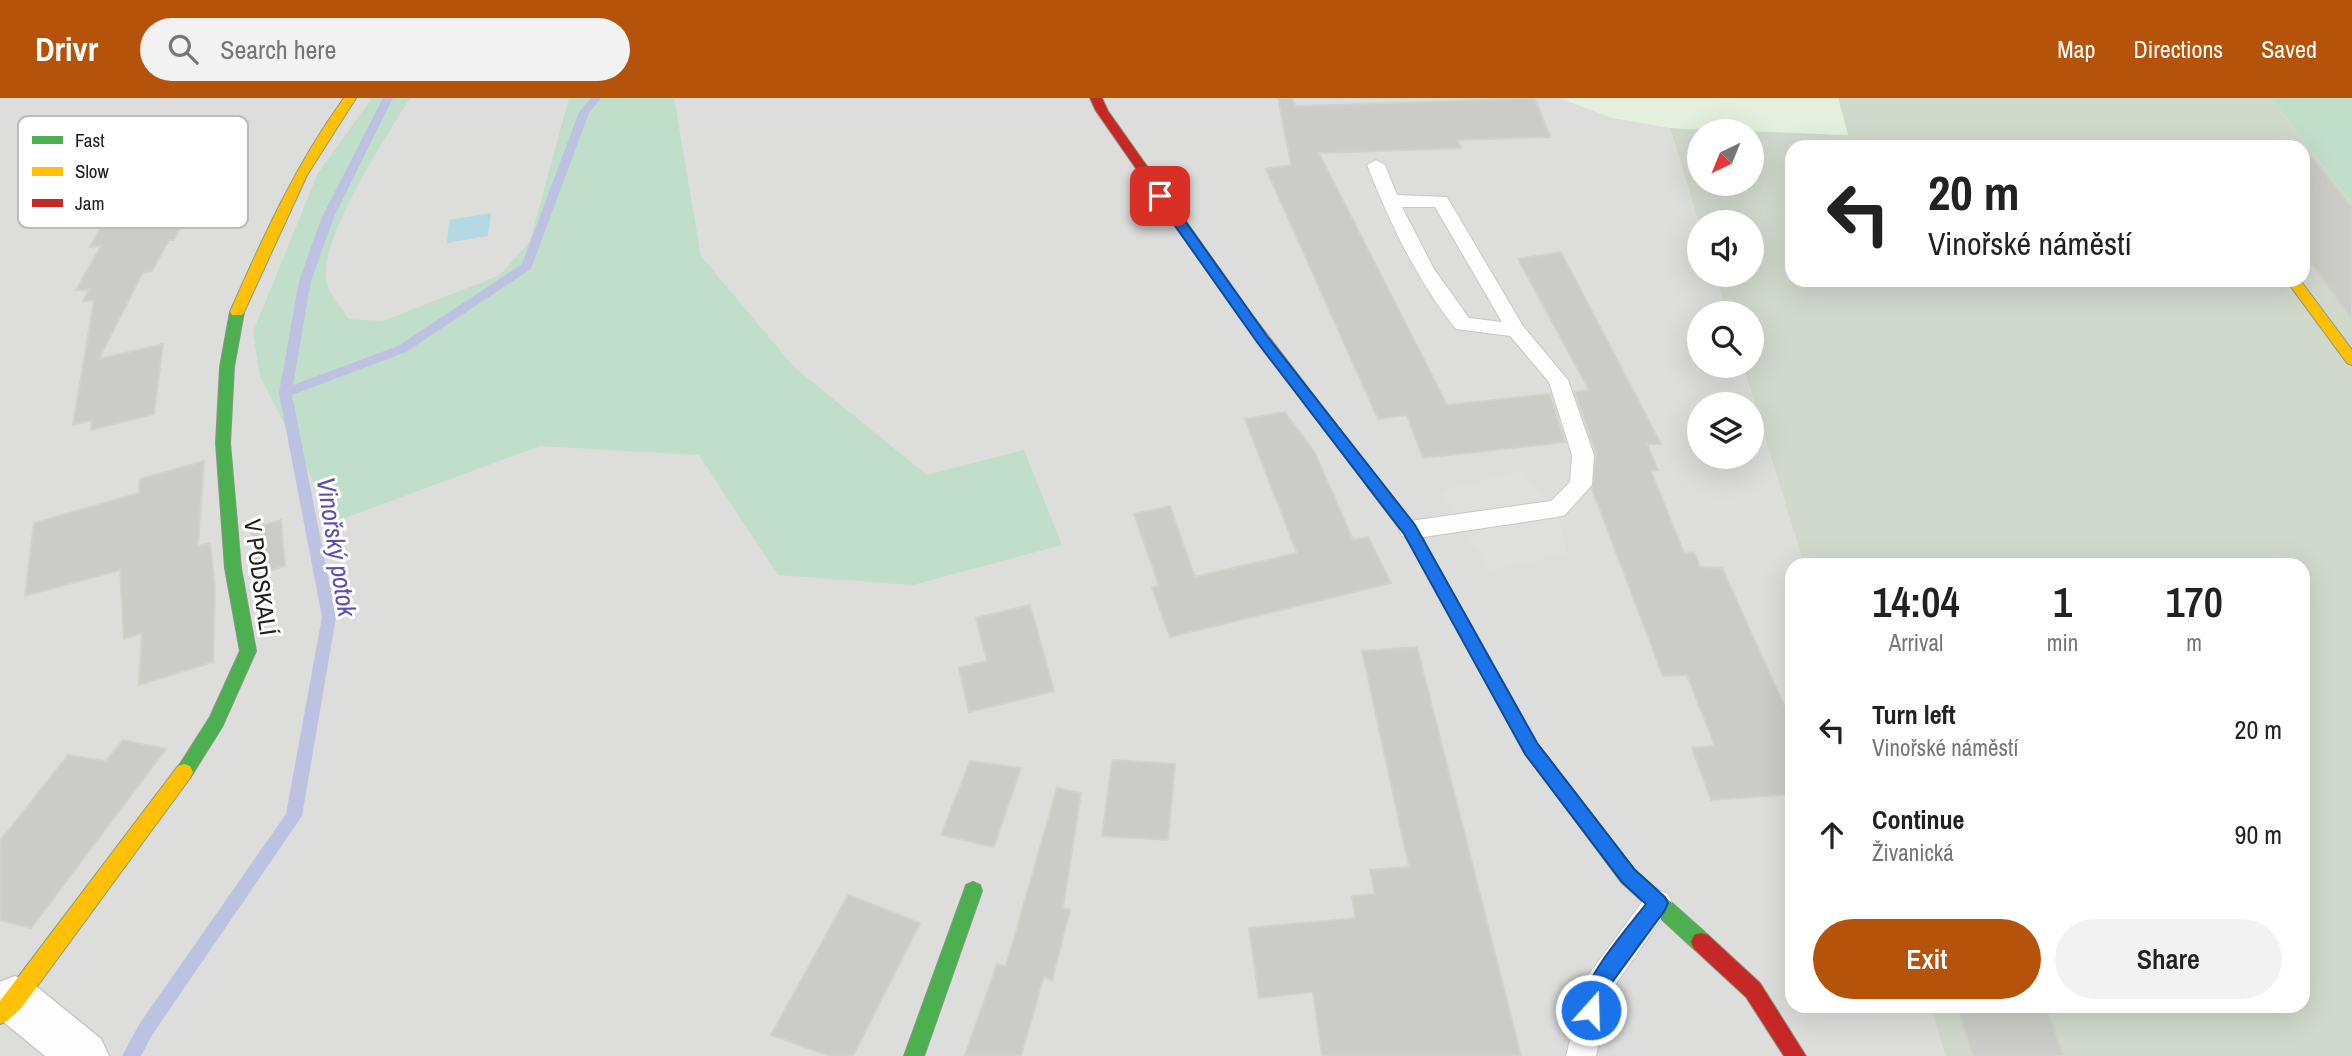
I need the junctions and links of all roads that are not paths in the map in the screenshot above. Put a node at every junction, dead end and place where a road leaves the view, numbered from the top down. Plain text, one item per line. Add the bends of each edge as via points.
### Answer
1 (350, 98) edge
2 (1096, 98) edge
3 (1376, 165) dead end
4 (1390, 201) junction
5 (2299, 287) edge
6 (1516, 330) junction
7 (2352, 360) edge
8 (1410, 530) junction
9 (973, 891) dead end
10 (1658, 903) junction
11 (7, 1007) edge
12 (84, 1056) edge
13 (914, 1056) edge
14 (1581, 1056) edge
15 (1796, 1056) edge

1 - 11 street, V PODSKALÍ via 288,195 235,317 223,443 233,568 248,651 216,722 171,792
2 - 8 street via 1204,260
3 - 4 lane
4 - 6 lane via 1444,303 1464,324
4 - 6 lane via 1441,201
5 - 7 street
6 - 8 lane via 1558,380 1583,456 1581,485 1557,509
8 - 10 street via 1531,748 1628,876
9 - 13 street
10 - 14 lane via 1596,988
10 - 15 street via 1753,990
11 - 12 street

